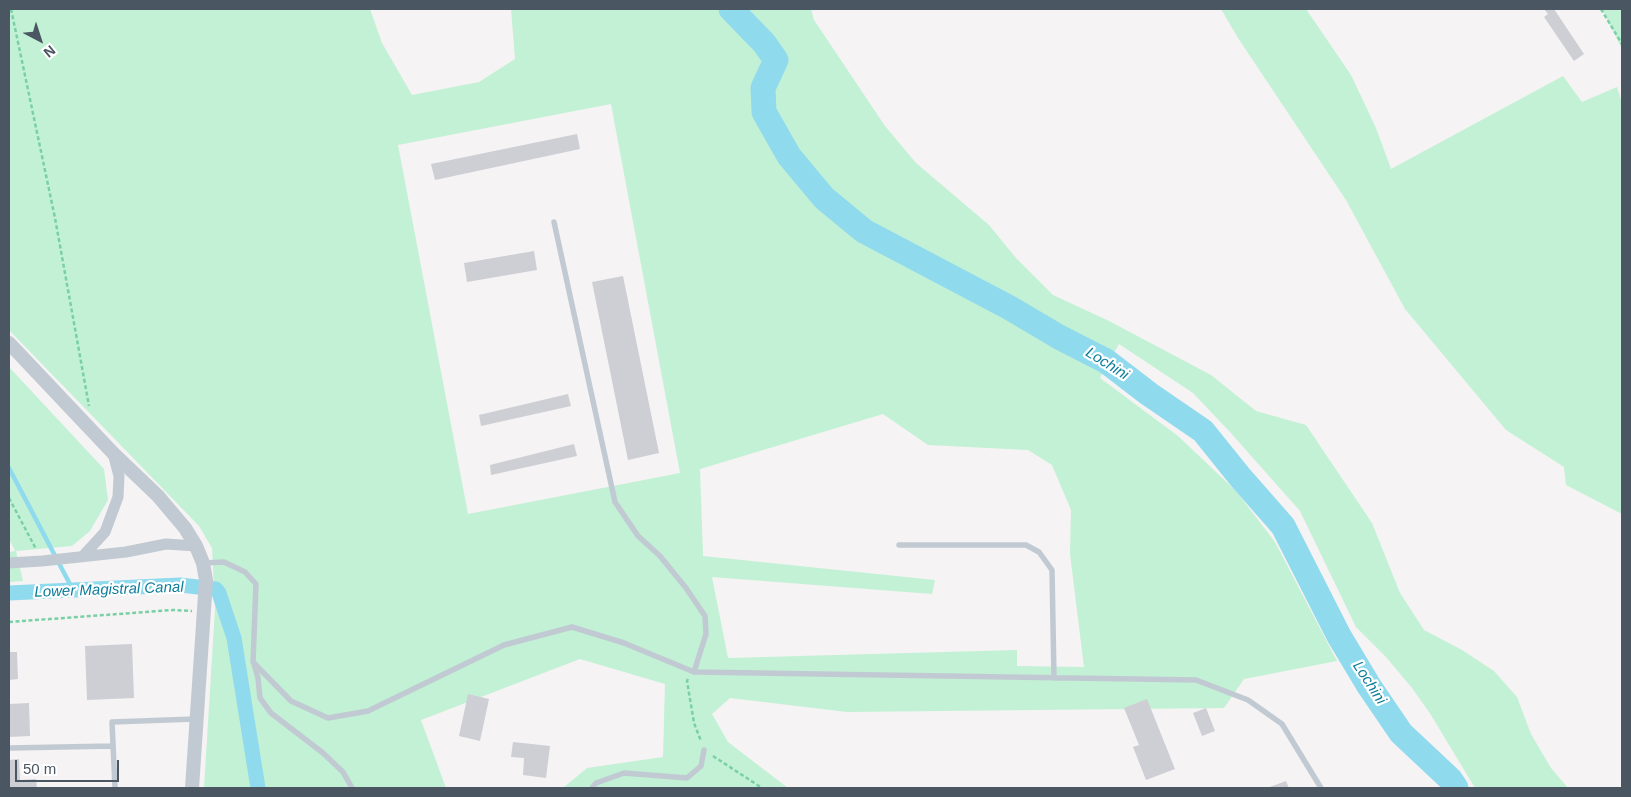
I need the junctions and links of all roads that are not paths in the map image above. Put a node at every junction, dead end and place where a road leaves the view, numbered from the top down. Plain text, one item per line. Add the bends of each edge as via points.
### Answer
1 (554, 222) dead end
2 (9, 344) edge
3 (113, 453) junction
4 (899, 545) dead end
5 (196, 546) junction
6 (83, 556) junction
7 (9, 563) edge
8 (202, 563) junction
9 (253, 662) junction
10 (694, 672) junction
11 (1054, 678) junction
12 (198, 719) junction
13 (113, 746) junction
14 (9, 748) edge
15 (704, 750) road end
16 (115, 788) edge
17 (192, 788) edge
18 (352, 788) edge
19 (592, 788) edge
20 (1321, 788) edge

1 - 10 lane via 615,502 638,536 665,562 705,616 706,634
2 - 3 street
3 - 5 street via 158,496
3 - 6 street via 119,476 118,497 105,532
4 - 11 lane via 1026,545 1039,552 1052,570
5 - 6 street via 166,544
5 - 8 street
6 - 7 street
8 - 9 lane via 224,562 245,572 256,584
8 - 12 street via 206,580
9 - 10 lane via 290,701 328,718 368,711 504,645 572,627 624,643
9 - 18 lane via 260,698 271,713 323,753 343,772
10 - 11 lane
11 - 20 lane via 1196,680 1248,700 1282,724
12 - 13 lane via 112,722
12 - 17 street
13 - 14 lane
13 - 16 lane
15 - 19 lane via 701,766 688,778 624,773 596,783

